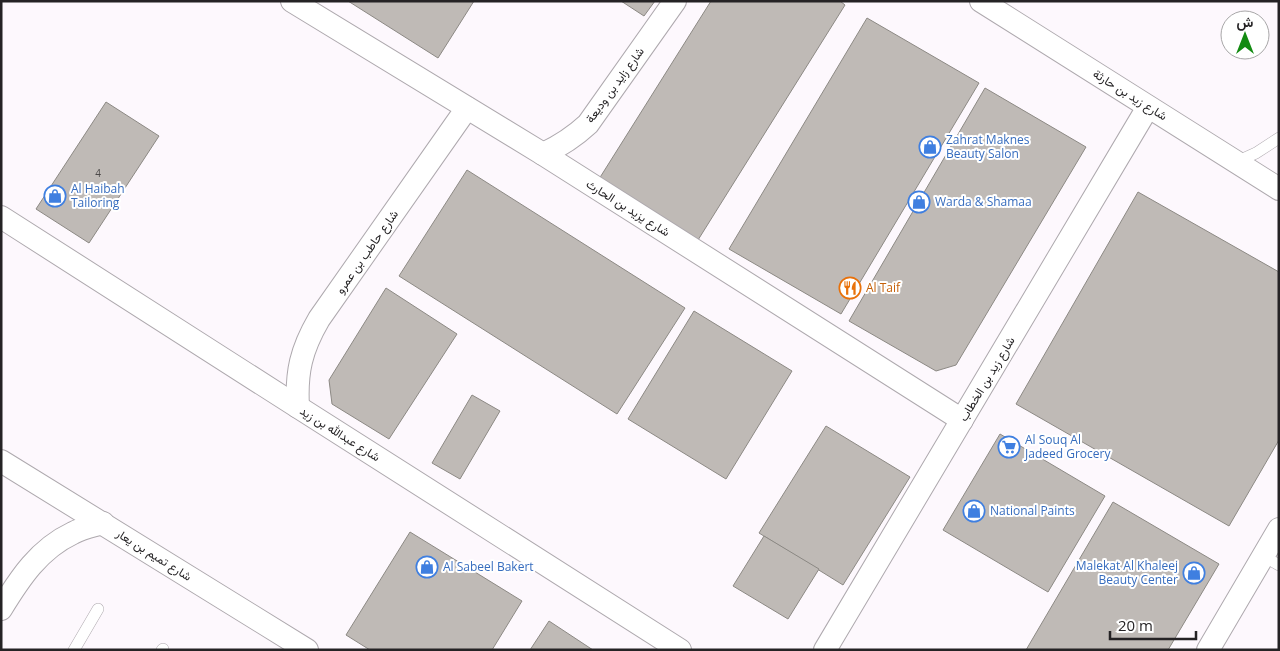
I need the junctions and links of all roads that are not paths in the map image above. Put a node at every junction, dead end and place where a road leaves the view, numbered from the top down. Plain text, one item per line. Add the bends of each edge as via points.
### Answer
1 (292, 1) edge
2 (675, 1) edge
3 (980, 1) edge
4 (1148, 107) junction
5 (468, 108) junction
6 (1279, 138) edge
7 (543, 154) junction
8 (1236, 162) junction
9 (1279, 189) edge
10 (1, 217) edge
11 (298, 407) junction
12 (962, 420) junction
13 (1, 461) edge
14 (103, 523) junction
15 (1279, 529) edge
16 (1271, 561) edge
17 (1, 609) edge
18 (98, 609) dead end
19 (74, 650) edge
20 (308, 650) edge
21 (680, 650) edge
22 (825, 650) edge
23 (1208, 650) edge

1 - 5 street, شارع يزيد بن الحارث
2 - 7 street, شارع زايد بن وديعة via 588,124 559,147
3 - 4 street, شارع زيد بن حارثة
4 - 8 street, شارع زيد بن حارثة
4 - 12 street, شارع زيد بن الخطاب
5 - 7 street, شارع يزيد بن الحارث
5 - 11 street, شارع حاطب بن عمرو via 319,319 300,361
6 - 8 lane
7 - 12 street, شارع يزيد بن الحارث
8 - 9 street, شارع زيد بن حارثة
10 - 11 street, شارع عبدالله بن زيد
11 - 21 street, شارع عبدالله بن زيد
12 - 22 street, شارع زيد بن الخطاب
13 - 14 street, شارع تميم بن يعار
14 - 17 street via 73,532 45,551 22,575
14 - 20 street, شارع تميم بن يعار
15 - 16 street
16 - 23 street
18 - 19 lane

